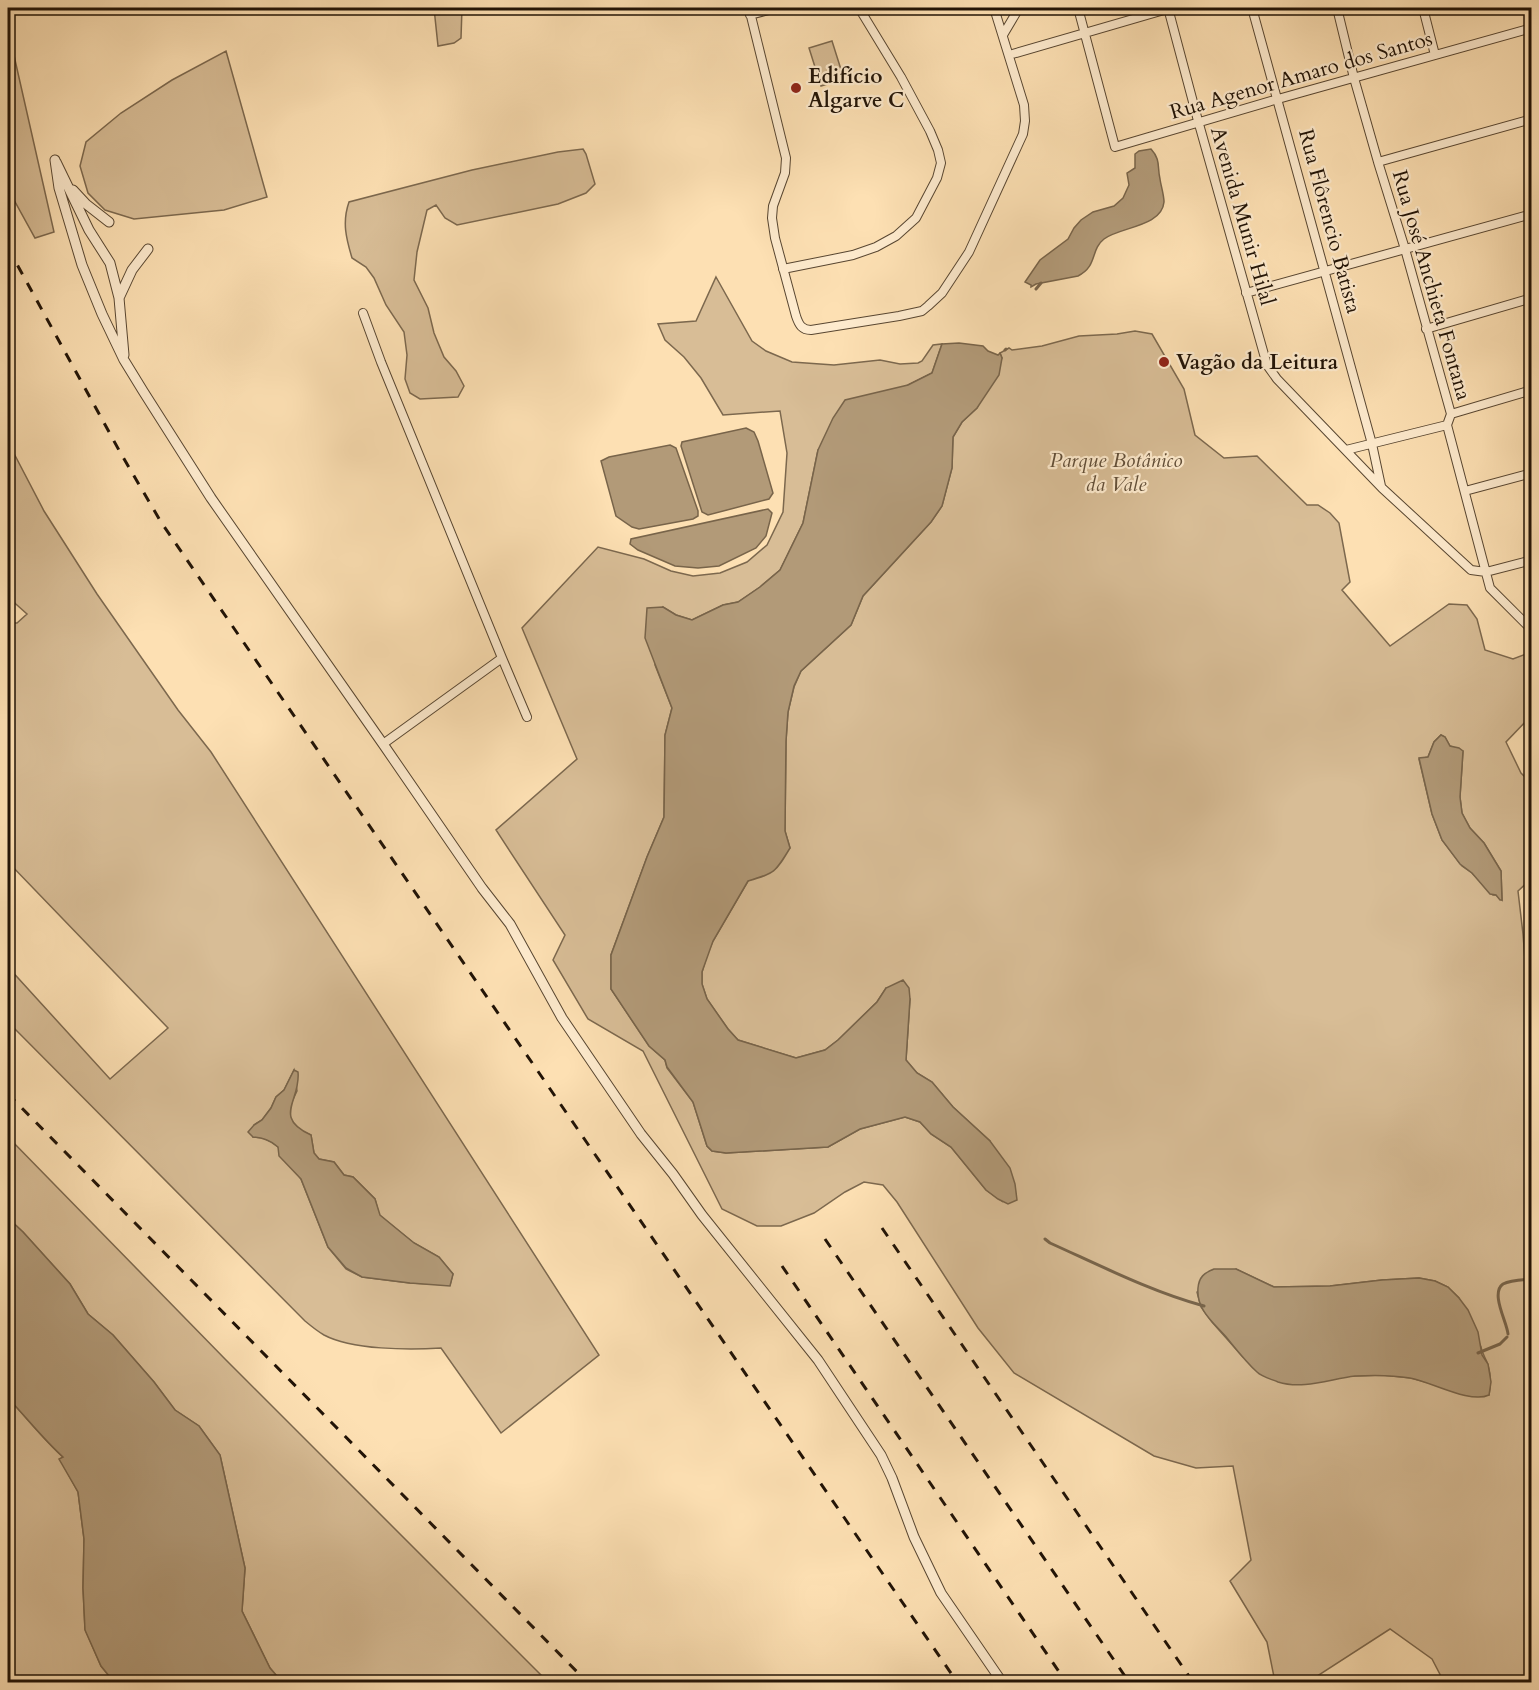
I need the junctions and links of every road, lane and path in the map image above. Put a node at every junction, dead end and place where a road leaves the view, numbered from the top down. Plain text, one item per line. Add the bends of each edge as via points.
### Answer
1 (776, 8) edge
2 (859, 8) edge
3 (994, 8) edge
4 (1019, 8) edge
5 (1078, 8) edge
6 (1169, 8) edge
7 (1252, 8) edge
8 (1337, 8) edge
9 (1423, 8) edge
10 (749, 11) edge
11 (1532, 28) edge
12 (1085, 32) junction
13 (1003, 35) junction
14 (1009, 55) junction
15 (1435, 55) junction
16 (1354, 78) junction
17 (1278, 99) junction
18 (1532, 119) edge
19 (1198, 123) junction
20 (1378, 162) junction
21 (65, 179) junction
22 (1532, 214) edge
23 (109, 222) dead end
24 (148, 249) dead end
25 (1405, 249) junction
26 (783, 269) junction
27 (1324, 271) junction
28 (1246, 293) junction
29 (119, 298) junction
30 (1532, 298) edge
31 (363, 313) dead end
32 (1426, 328) junction
33 (124, 360) junction
34 (1532, 390) edge
35 (1451, 414) junction
36 (1448, 425) junction
37 (1372, 444) junction
38 (1346, 450) junction
39 (1532, 473) edge
40 (1382, 488) junction
41 (1465, 491) junction
42 (1532, 560) edge
43 (1486, 572) junction
44 (1532, 630) edge
45 (502, 658) junction
46 (526, 717) dead end
47 (383, 744) junction
48 (1002, 1683) edge

1 - 10 street
2 - 26 street via 939,150 937,178 916,218 896,236 853,255
3 - 13 street
4 - 13 street
5 - 12 street
6 - 12 street
6 - 19 street, Avenida Munir Hilal
7 - 17 street, Rua Flôrencio Batista
8 - 16 street, Rua José Anchieta Fontana
9 - 15 street
10 - 26 street via 786,158 772,218
11 - 15 street, Rua Agenor Amaro dos Santos
12 - 14 street
12 - 19 street, Rua Agenor Amaro dos Santos via 1115,147
13 - 14 street
14 - 26 street via 1024,105 1023,134 969,252 942,293 922,311 807,330 796,316
15 - 16 street, Rua Agenor Amaro dos Santos
16 - 17 street, Rua Agenor Amaro dos Santos
16 - 20 street, Rua José Anchieta Fontana
17 - 19 street, Rua Agenor Amaro dos Santos
17 - 27 street, Rua Flôrencio Batista
18 - 20 street
19 - 28 street, Avenida Munir Hilal
20 - 25 street, Rua José Anchieta Fontana
21 - 23 street via 86,204
21 - 29 street via 110,263
21 - 33 street via 55,160 58,188 82,265
22 - 25 street
24 - 29 street via 132,270
25 - 27 street
25 - 32 street, Rua José Anchieta Fontana
27 - 28 street
27 - 37 street, Rua Flôrencio Batista
28 - 38 street, Avenida Munir Hilal via 1267,365
29 - 33 street
30 - 32 street
31 - 45 street
32 - 35 street, Rua José Anchieta Fontana
33 - 47 street via 211,498
34 - 35 street
35 - 36 street, Rua José Anchieta Fontana
36 - 37 street
36 - 41 street, Rua José Anchieta Fontana
37 - 38 street
37 - 40 street, Rua Flôrencio Batista
38 - 40 street
39 - 41 street
40 - 43 street via 1471,570
41 - 43 street, Rua José Anchieta Fontana
42 - 43 street
43 - 44 street, Rua José Anchieta Fontana via 1490,588
45 - 46 street
45 - 47 street
47 - 48 street via 510,924 562,1018 634,1125 818,1360 881,1455 940,1593

